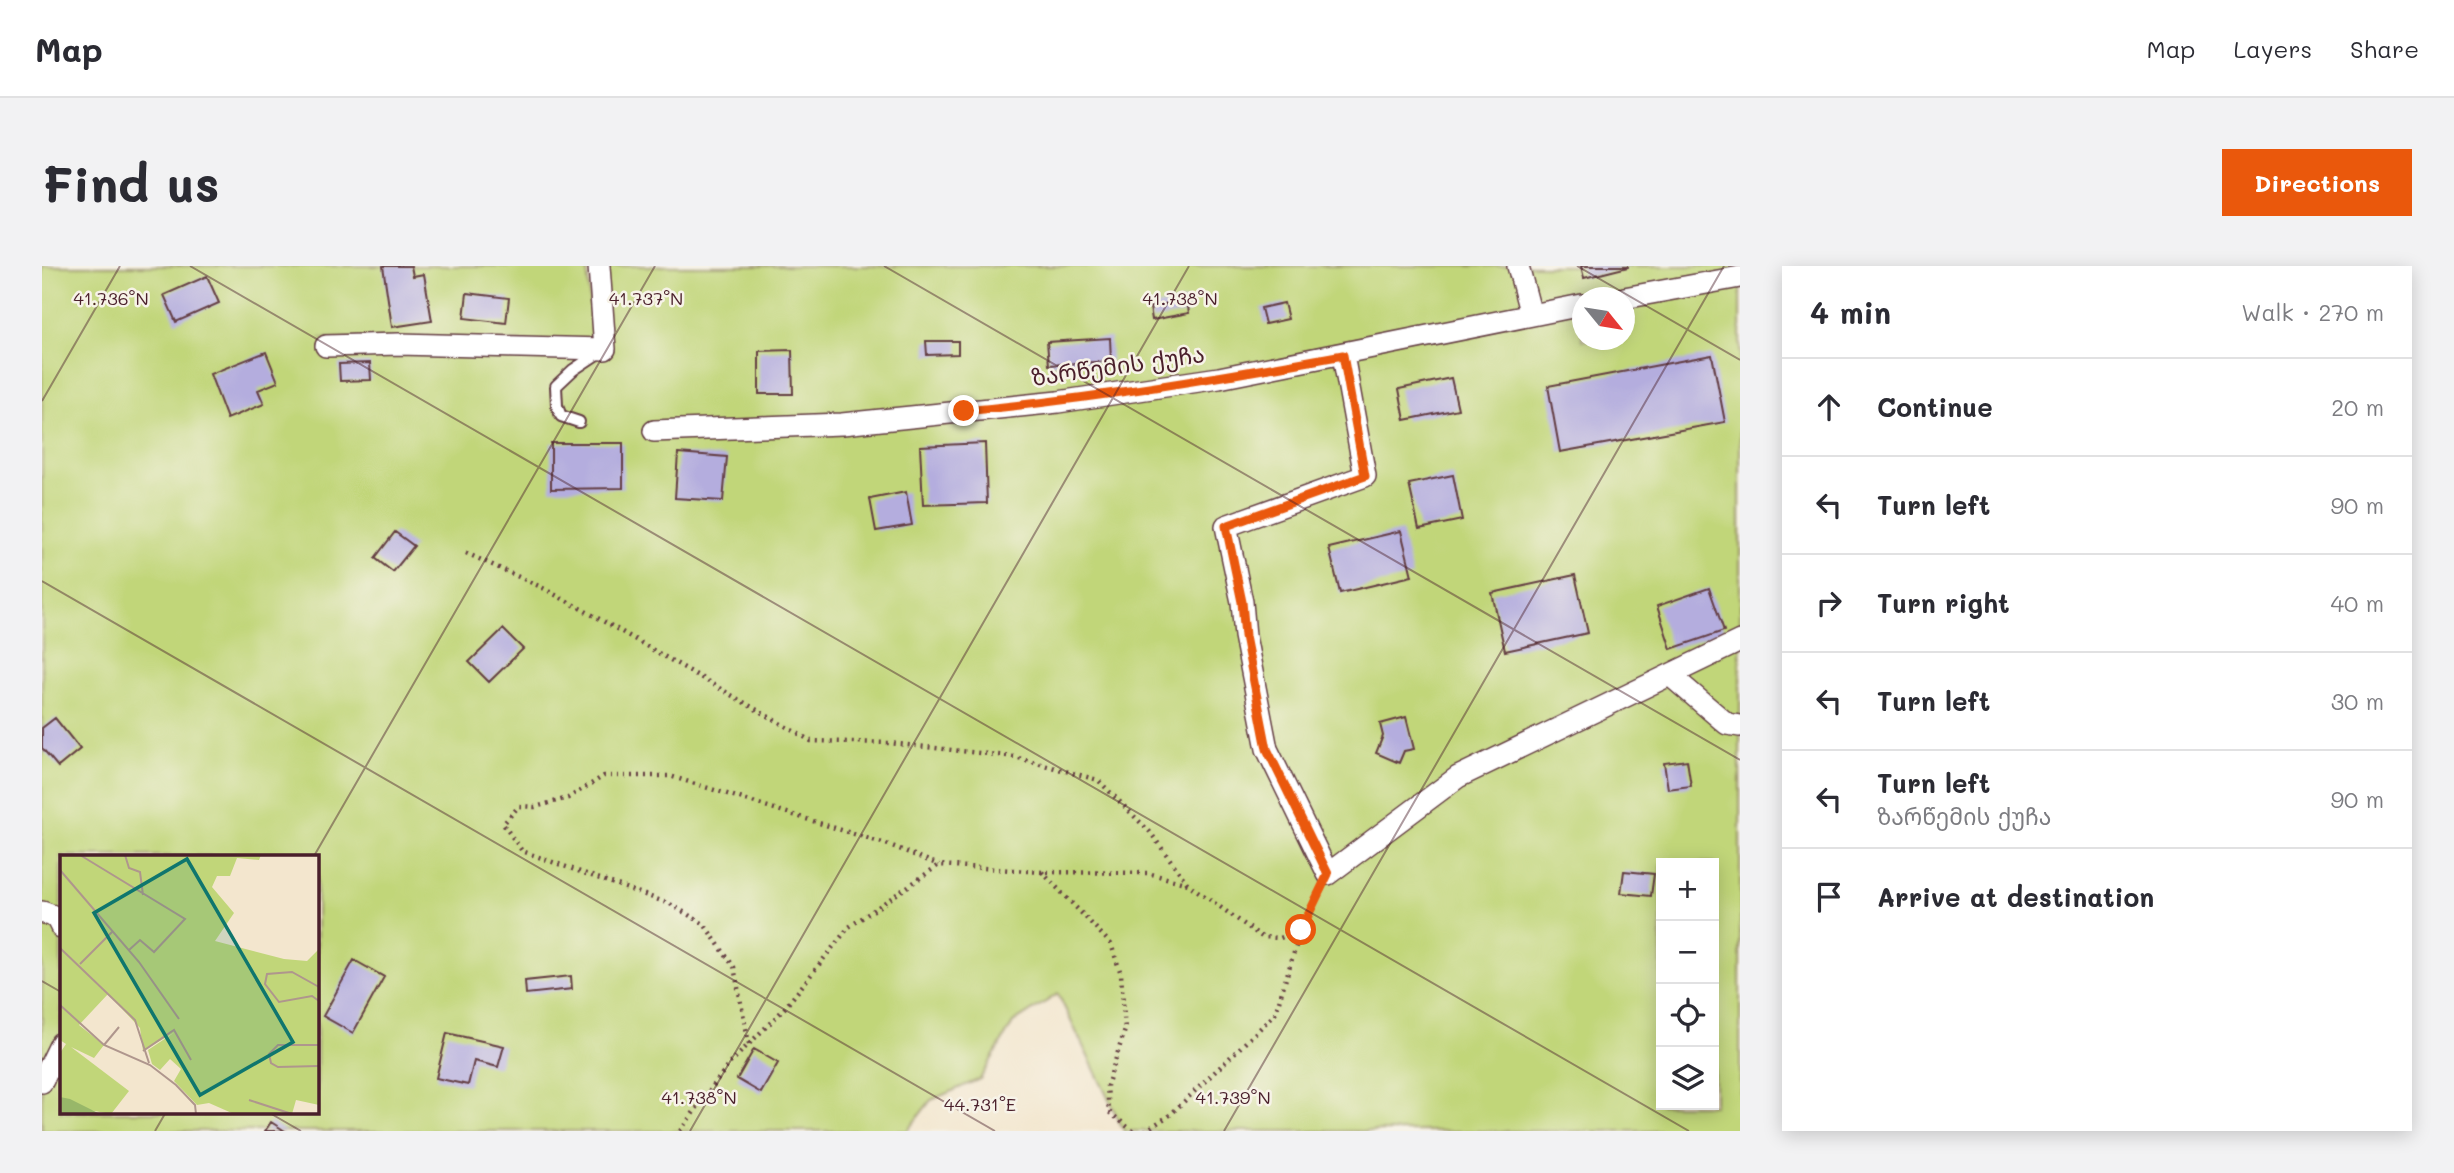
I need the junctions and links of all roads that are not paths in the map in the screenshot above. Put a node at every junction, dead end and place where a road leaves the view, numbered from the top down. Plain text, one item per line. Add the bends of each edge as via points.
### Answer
1 (598, 266) edge
2 (1518, 266) edge
3 (1740, 277) edge
4 (1635, 296) edge
5 (1572, 307) edge
6 (1531, 315) junction
7 (326, 346) dead end
8 (605, 349) junction
9 (1343, 355) junction
10 (579, 422) dead end
11 (654, 431) dead end
12 (1740, 641) edge
13 (1671, 676) junction
14 (1740, 726) edge
15 (42, 912) edge
16 (60, 924) edge
17 (60, 1045) edge
18 (42, 1082) edge

1 - 8 street
2 - 6 street
3 - 4 street
5 - 6 street, ზარწემის ქუჩა
6 - 9 street, ზარწემის ქუჩა
7 - 8 street
8 - 10 lane via 556,386 561,416
9 - 11 street, ზარწემის ქუჩა via 1058,402 842,424
9 - 13 street via 1365,476 1226,526 1267,749 1328,874 1458,777
12 - 13 street
13 - 14 street via 1727,724
15 - 16 street via 56,917
17 - 18 street

